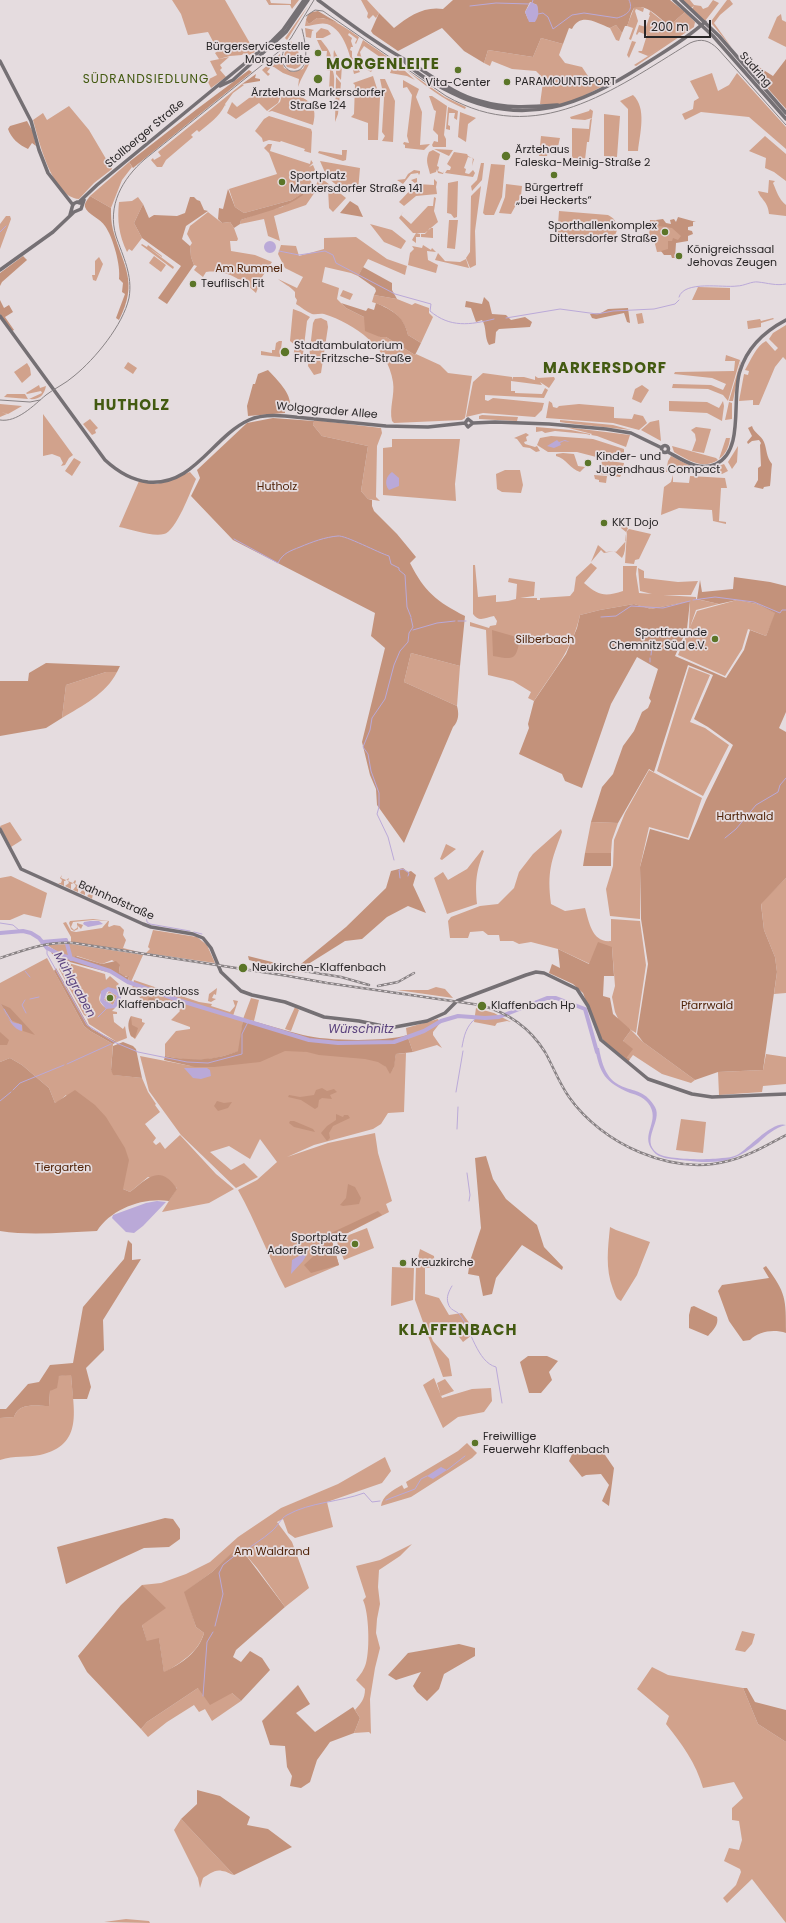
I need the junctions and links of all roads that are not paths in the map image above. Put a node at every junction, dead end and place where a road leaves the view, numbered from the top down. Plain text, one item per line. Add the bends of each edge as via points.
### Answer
1 (304, 0) edge
2 (308, 0) edge
3 (318, 0) edge
4 (674, 0) edge
5 (681, 0) edge
6 (704, 23) junction
7 (0, 61) edge
8 (212, 90) junction
9 (786, 113) edge
10 (786, 119) edge
11 (76, 206) junction
12 (0, 270) edge
13 (0, 316) edge
14 (786, 320) edge
15 (0, 829) edge
16 (786, 1094) edge

1 - 8 main road, Stollberger Straße via 272,41
2 - 8 main road, Stollberger Straße via 286,32 232,80
3 - 6 main road via 448,91 483,106 518,111 543,110 592,95 624,77
4 - 6 main road, Südring
5 - 6 main road, Südring
6 - 9 main road, Südring
6 - 10 main road, Südring
7 - 11 main road via 31,121 43,161 63,193
8 - 11 main road, Stollberger Straße
11 - 12 main road, Stollberger Straße via 68,219 53,232
13 - 14 main road, Wolgograder Allee via 105,460 118,472 138,480 155,482 178,477 190,470 234,430 252,419 265,416 408,427 465,424 470,427 473,423 495,422 612,430 631,433 662,448 667,446 668,452 698,466 712,466 726,457 733,444 736,388 748,352 763,336
15 - 16 main road, Bahnhofstraße via 21,869 147,926 197,935 207,942 228,980 246,993 285,1002 319,1016 395,1027 427,1021 445,1013 457,1001 526,975 544,973 580,991 601,1040 648,1079 692,1094 712,1097

